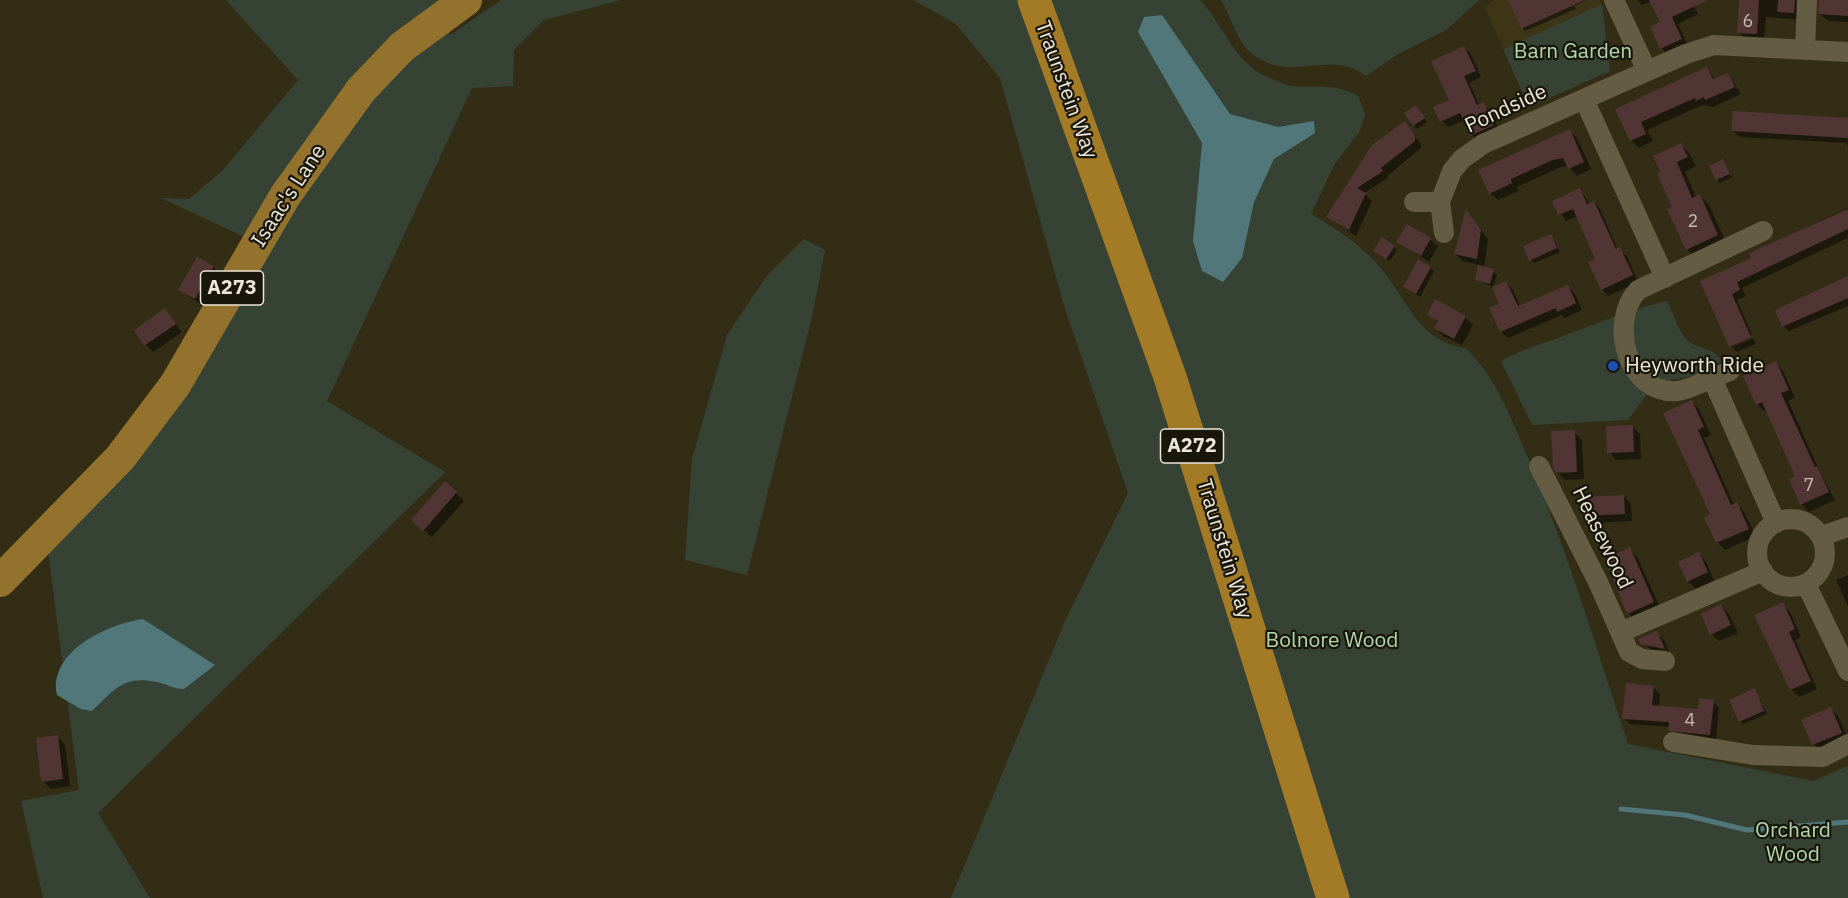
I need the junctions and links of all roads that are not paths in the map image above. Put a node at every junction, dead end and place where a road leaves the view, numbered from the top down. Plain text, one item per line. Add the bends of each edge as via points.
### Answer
1 (466, 0) edge
2 (1034, 0) edge
3 (1614, 0) edge
4 (1807, 0) edge
5 (1805, 50) junction
6 (1848, 52) edge
7 (1647, 71) junction
8 (1584, 99) junction
9 (1414, 202) dead end
10 (1440, 202) junction
11 (1763, 231) dead end
12 (1444, 233) dead end
13 (1665, 278) junction
14 (1730, 371) dead end
15 (1712, 378) junction
16 (1539, 466) dead end
17 (1776, 523) junction
18 (1848, 527) edge
19 (1822, 536) junction
20 (1763, 571) junction
21 (0, 581) edge
22 (1806, 584) junction
23 (1621, 632) junction
24 (1665, 661) dead end
25 (1848, 671) edge
26 (1673, 742) dead end
27 (1848, 744) edge
28 (1333, 898) edge

1 - 21 main road, Isaac's Lane / A273 via 402,47 361,90 285,196 175,385 120,458
2 - 28 highway, Traunstein Way / A272 via 1170,377
3 - 7 street
4 - 5 street
5 - 6 street, Pondside
5 - 7 street, Pondside via 1714,45
7 - 8 street, Pondside
8 - 10 street, Pondside via 1471,151 1452,171
8 - 13 street
9 - 10 street
10 - 12 street, Pondside
11 - 13 street
13 - 15 street via 1638,290 1628,300 1624,312 1626,353 1633,368 1653,386 1675,391
14 - 15 street
15 - 17 street
16 - 23 street, Heasewood
17 - 19 street via 1796,519
17 - 20 street via 1766,529 1757,550
18 - 19 street
19 - 22 street via 1822,568
20 - 22 street via 1778,584
20 - 23 street
22 - 25 street
23 - 24 street, Heasewood via 1629,652 1642,659
26 - 27 street via 1752,755 1823,757

